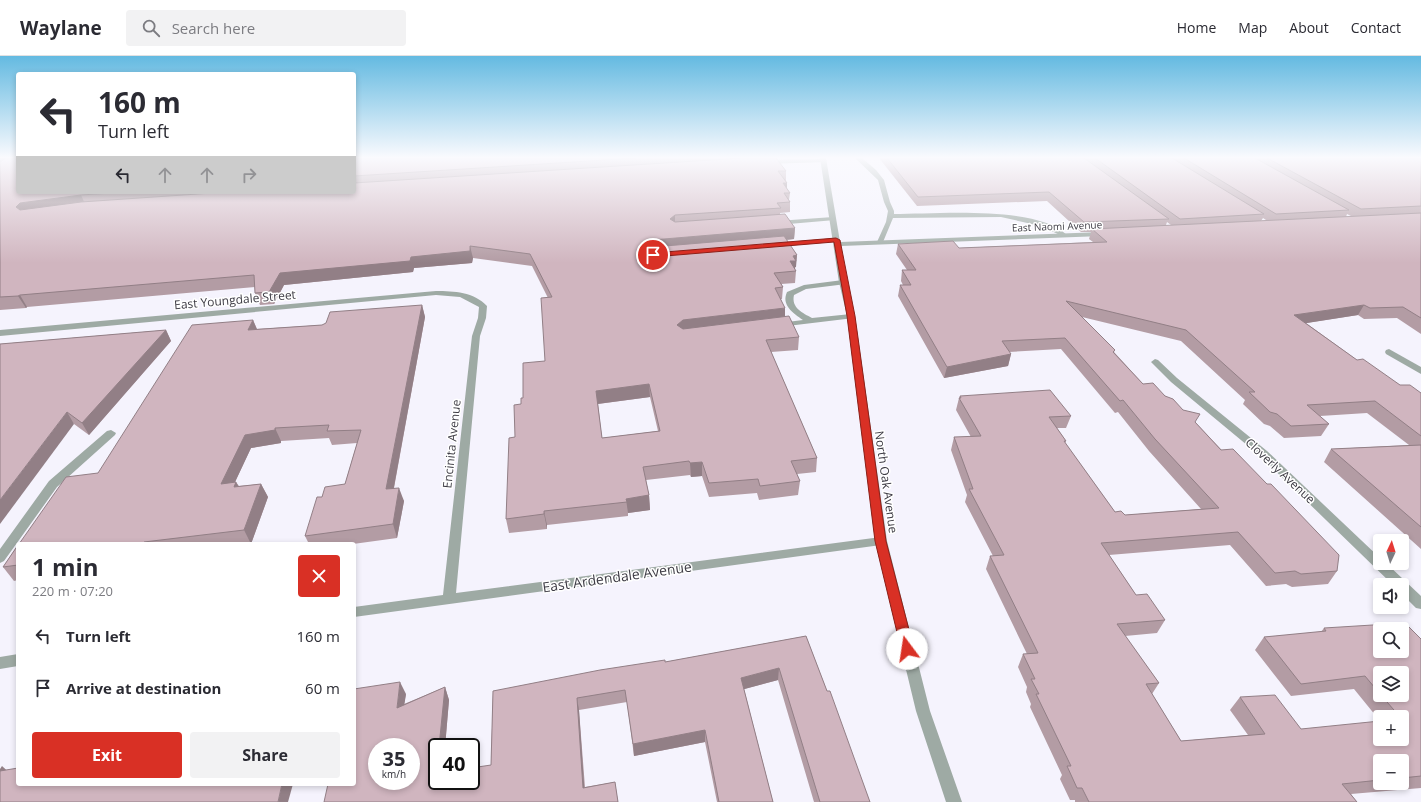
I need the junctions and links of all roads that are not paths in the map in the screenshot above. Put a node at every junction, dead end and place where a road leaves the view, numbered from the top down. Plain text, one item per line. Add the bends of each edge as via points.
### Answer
1 (829, 193) edge
2 (884, 193) edge
3 (890, 216) junction
4 (833, 220) junction
5 (770, 223) edge
6 (1112, 234) edge
7 (1064, 235) junction
8 (836, 242) junction
9 (880, 242) junction
10 (768, 246) edge
11 (843, 282) junction
12 (471, 297) joint
13 (851, 316) junction
14 (811, 321) junction
15 (769, 326) edge
16 (0, 333) edge
17 (1389, 352) dead end
18 (1155, 362) dead end
19 (1421, 371) edge
20 (111, 433) dead end
21 (881, 541) junction
22 (0, 558) edge
23 (1395, 578) edge
24 (1409, 592) edge
25 (449, 599) junction
26 (1421, 604) edge
27 (356, 612) edge
28 (16, 660) edge
29 (0, 663) edge
30 (954, 802) edge

1 - 4 street, North Oak Avenue
2 - 3 street via 885,202 891,210
3 - 7 street via 1001,215 1043,224
3 - 9 street
4 - 5 street
4 - 8 street, North Oak Avenue
6 - 7 street, East Naomi Avenue
7 - 9 street, East Naomi Avenue
8 - 9 street, East Naomi Avenue
8 - 10 street, East Naomi Avenue
8 - 11 street, North Oak Avenue
11 - 13 street, North Oak Avenue
11 - 14 street via 804,287 790,294 789,304
12 - 16 street, East Youngdale Street via 457,293 436,293
12 - 25 street, Encinita Avenue via 483,306 476,336
13 - 14 street
13 - 21 street, North Oak Avenue
14 - 15 street
17 - 19 street
18 - 23 street, Cloverly Avenue via 1263,453
20 - 22 street via 53,484
21 - 25 street, East Ardendale Avenue
21 - 30 street, North Oak Avenue via 922,711
24 - 26 street, Cloverly Avenue
25 - 27 street, East Ardendale Avenue
28 - 29 street

